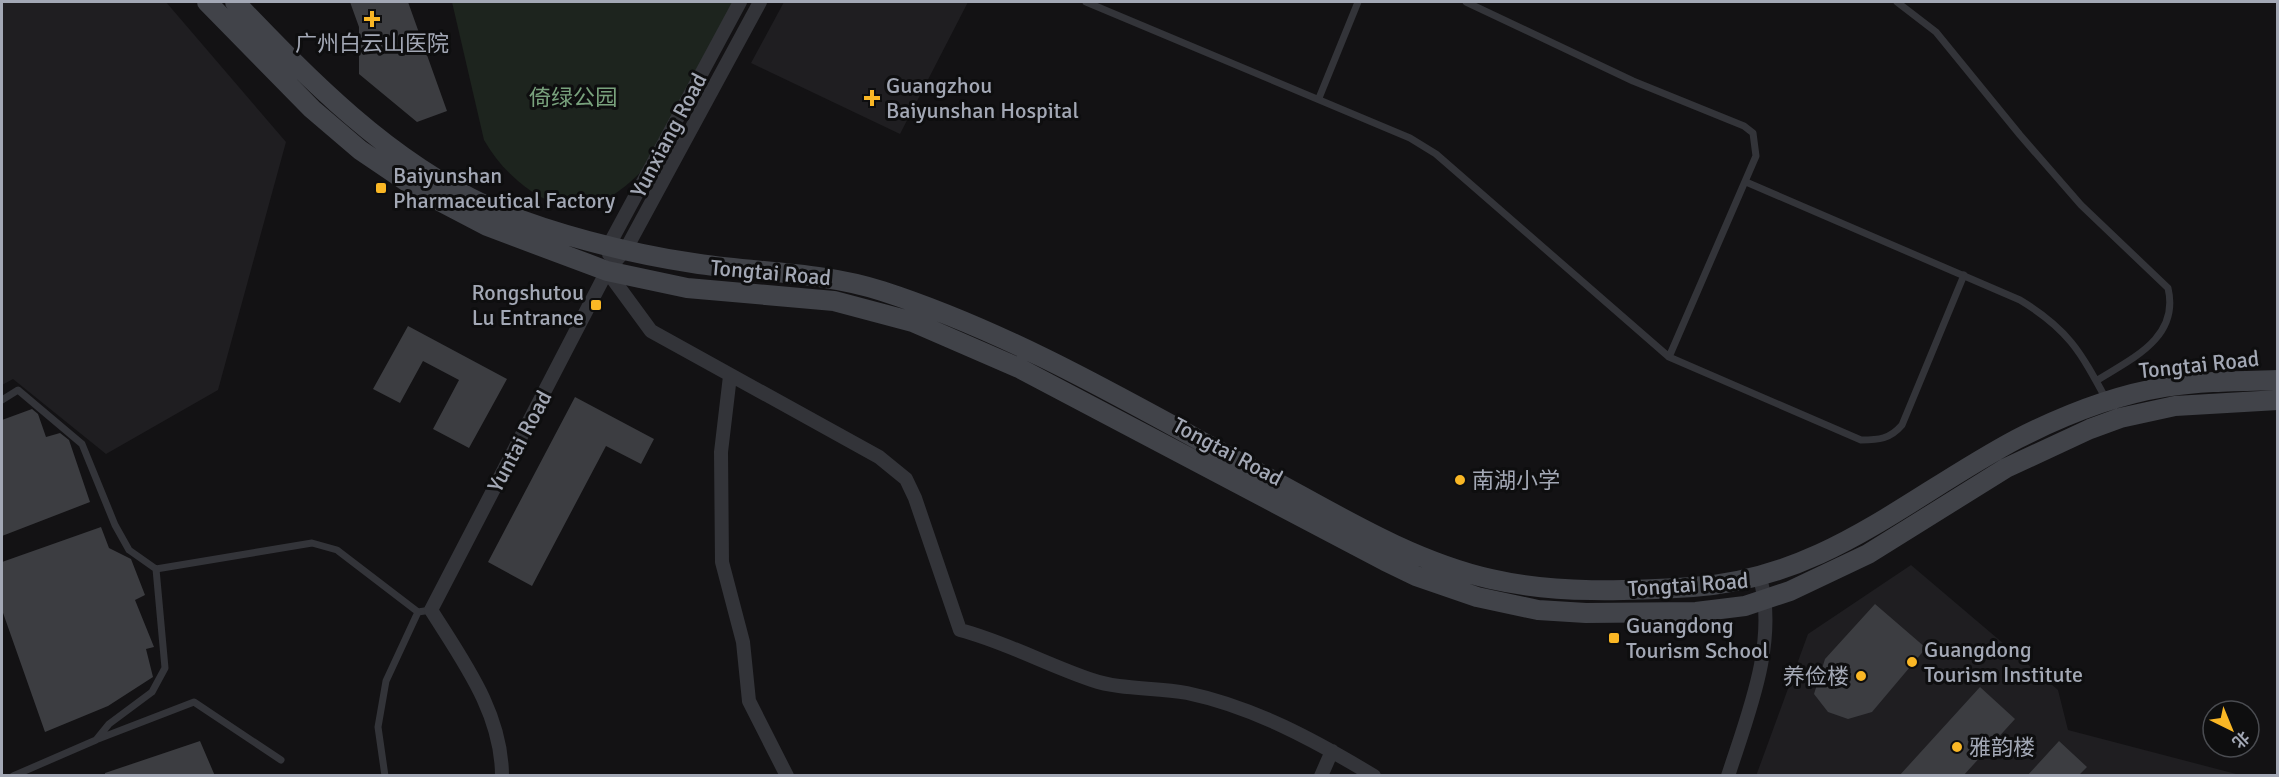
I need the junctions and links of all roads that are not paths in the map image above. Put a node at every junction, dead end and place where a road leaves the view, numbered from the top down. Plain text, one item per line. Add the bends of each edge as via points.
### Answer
1 (207, 2) edge
2 (235, 2) edge
3 (740, 2) edge
4 (760, 2) edge
5 (1086, 2) edge
6 (1358, 2) edge
7 (1466, 2) edge
8 (1897, 2) edge
9 (1319, 98) junction
10 (1746, 182) junction
11 (618, 247) junction
12 (607, 272) junction
13 (1964, 275) junction
14 (1669, 357) junction
15 (730, 376) junction
16 (2277, 380) edge
17 (2096, 381) junction
18 (2, 400) edge
19 (2277, 400) edge
20 (2107, 402) junction
21 (156, 569) junction
22 (1760, 578) junction
23 (1767, 601) junction
24 (424, 611) junction
25 (96, 740) junction
26 (1332, 751) junction
27 (281, 760) dead end
28 (13, 776) edge
29 (385, 776) edge
30 (502, 776) edge
31 (787, 776) edge
32 (1321, 776) edge
33 (1374, 776) edge
34 (1728, 776) edge

1 - 12 main road, Tongtai Road via 334,129 391,172 487,226
2 - 11 main road, Tongtai Road via 338,106 429,173 511,216
3 - 11 street, Yunxiang Road
4 - 11 street, Yunxiang Road
5 - 9 lane
6 - 9 lane
7 - 10 lane via 1633,81 1744,126 1756,141 1756,156
8 - 17 lane via 1936,32 2081,205 2168,288 2170,318 2155,341
9 - 14 lane via 1410,138 1436,154
10 - 13 lane
10 - 14 lane
11 - 12 street, Yuntai Road
11 - 22 main road, Tongtai Road via 692,263 846,280 955,317 1052,361 1371,532 1466,573 1516,584 1588,589 1693,587
12 - 15 street via 651,331
12 - 23 main road, Tongtai Road via 687,288 834,302 913,322 1019,368 1416,576 1476,597 1538,610 1586,613 1696,612
12 - 24 street, Yuntai Road
13 - 14 lane via 1902,425 1881,440 1862,440
13 - 17 lane via 2046,316 2069,337
15 - 26 street via 879,458 906,479 960,630 993,639 1094,681 1188,694 1265,717
15 - 31 street via 721,452 722,562 742,642 749,701
16 - 20 main road, Tongtai Road via 2167,387
17 - 20 lane
18 - 21 lane via 18,390 82,444 129,550
19 - 23 main road, Tongtai Road via 2175,406 2120,418 2072,436 2006,468 1868,554
20 - 22 main road, Tongtai Road via 2018,439 1858,536
21 - 24 lane via 312,543 337,550
21 - 25 lane via 165,668 152,692 109,724
22 - 23 street
23 - 34 street via 1757,677
24 - 29 lane via 386,681 378,727
24 - 30 street via 478,687 498,736
25 - 27 lane via 194,702
25 - 28 lane
26 - 32 street
26 - 33 street

